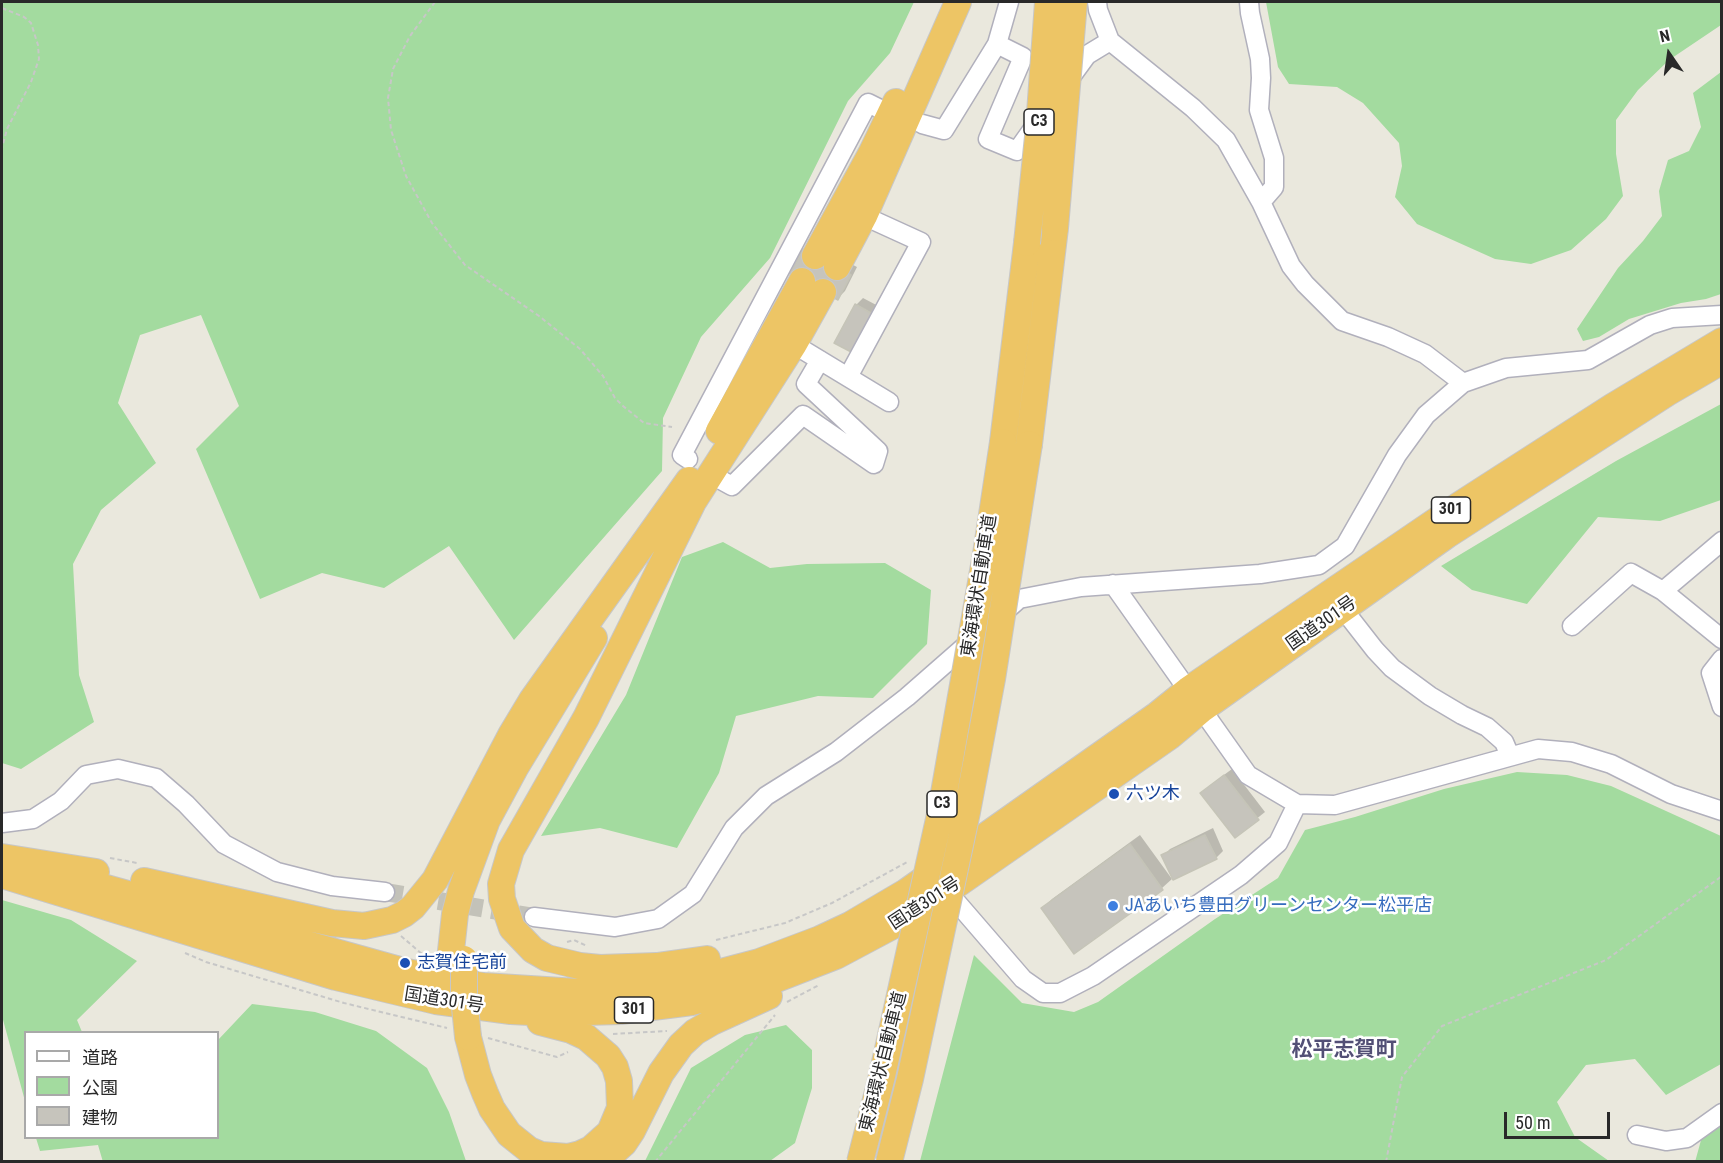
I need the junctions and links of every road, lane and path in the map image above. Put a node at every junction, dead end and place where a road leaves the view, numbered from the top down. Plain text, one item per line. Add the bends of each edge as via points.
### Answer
1 (435, 2) edge
2 (941, 2) edge
3 (958, 2) edge
4 (1009, 2) edge
5 (1074, 2) edge
6 (1097, 2) edge
7 (1249, 2) edge
8 (1048, 6) edge
9 (2, 8) edge
10 (1110, 41) junction
11 (997, 44) junction
12 (878, 108) dead end
13 (922, 124) dead end
14 (2, 148) edge
15 (1260, 202) junction
16 (864, 216) junction
17 (813, 286) dead end
18 (1714, 316) edge
19 (784, 338) junction
20 (1720, 348) edge
21 (820, 360) junction
22 (848, 377) junction
23 (1463, 383) junction
24 (889, 402) dead end
25 (672, 427) dead end
26 (688, 459) dead end
27 (721, 480) dead end
28 (687, 498) junction
29 (1722, 541) edge
30 (1113, 584) junction
31 (1663, 591) junction
32 (1343, 609) junction
33 (1572, 626) dead end
34 (1722, 639) edge
35 (1722, 659) edge
36 (1194, 700) junction
37 (1722, 707) edge
38 (1510, 756) junction
39 (1297, 804) junction
40 (1722, 811) edge
41 (2, 823) edge
42 (988, 833) junction
43 (2, 857) edge
44 (915, 858) dead end
45 (2, 862) edge
46 (2, 875) edge
47 (1722, 876) edge
48 (947, 891) junction
49 (385, 892) tunnel mouth
50 (913, 915) junction
51 (534, 916) tunnel mouth
52 (707, 943) dead end
53 (559, 944) dead end
54 (596, 950) dead end
55 (336, 977) junction
56 (778, 1012) dead end
57 (669, 1030) dead end
58 (606, 1035) dead end
59 (461, 1036) junction
60 (1722, 1113) edge
61 (1636, 1135) dead end
62 (516, 1161) edge
63 (603, 1161) edge
64 (655, 1161) edge
65 (860, 1161) edge
66 (889, 1161) edge
67 (1386, 1161) edge

1 - 25 path via 410,36 393,69 388,98 391,130 406,176 432,224 465,265 580,349 623,406 644,423
2 - 16 highway via 826,262
3 - 16 highway
4 - 11 street
5 - 66 highway, 東海環状自動車道 / C3, bridge via 1055,228 1029,444 992,678 968,812
6 - 10 street
7 - 15 street via 1260,59 1259,110 1274,158 1274,187
8 - 65 highway, 東海環状自動車道 / C3, bridge via 1027,243 984,565 941,810
9 - 14 path via 31,23 39,59
10 - 11 street via 1088,55 1017,151 988,139 1023,57
10 - 15 street via 1226,140
11 - 13 street via 944,130
12 - 26 street via 868,104 682,455
15 - 23 street via 1291,266 1342,321 1425,354
16 - 22 street via 921,242
17 - 19 highway
18 - 20 street via 1709,328
18 - 23 street via 1672,318 1650,325 1588,360 1506,368
19 - 21 street
19 - 28 highway
20 - 32 highway, 国道301号 / 301 via 1668,393 1447,535
20 - 36 highway, 国道301号 / 301 via 1612,406 1458,506
21 - 22 street
21 - 27 street via 806,384 878,451 874,464 803,415 732,486
22 - 24 street
23 - 30 street via 1426,415 1396,454 1345,546 1319,565 1260,574
28 - 42 highway via 586,718 511,850 501,884 502,899 512,928 522,941 547,958 600,968 686,963 751,950 808,933 864,909
28 - 43 highway via 532,700 435,880 404,914 364,926 332,923 79,868
28 - 59 highway, bridge via 502,824 477,888 457,959 464,997
29 - 31 street
30 - 36 street
30 - 51 street via 1019,599 907,697 836,752 766,796 734,828 693,894 658,919 615,927
31 - 33 street via 1631,573
31 - 34 street
32 - 36 highway, 国道301号 / 301
32 - 38 street via 1392,668 1430,696 1487,727 1504,742
35 - 37 street via 1711,673
36 - 39 street via 1248,775
36 - 42 highway, 国道301号 / 301 via 1148,722
36 - 48 highway, 国道301号 / 301 via 1170,736
38 - 39 street via 1335,805
38 - 40 street via 1538,749 1572,752 1611,764 1671,794
39 - 48 street via 1278,843 1241,875 1093,976 1060,993 1043,993 1023,979
41 - 49 street via 33,819 62,801 86,775 118,769 156,778 224,844 277,873 332,886
42 - 45 highway, 国道301号 / 301 via 897,897 820,939 759,962 698,978 638,988 577,992 441,979
44 - 52 path via 832,903 784,923
46 - 55 highway, 国道301号 / 301
47 - 67 path via 1606,960 1442,1026 1402,1077
48 - 50 highway, 国道301号 / 301
50 - 55 highway, 国道301号 / 301 via 799,972 764,984 657,1008 584,1013 511,1011 436,1001
50 - 63 highway via 835,964 695,1032 671,1058 624,1143
53 - 54 path via 574,940
55 - 59 highway via 417,1003 535,1021 586,1037 608,1056 619,1081 620,1108 610,1132 591,1149 574,1156 555,1157 529,1150 509,1134 492,1109
56 - 64 path
57 - 58 path
59 - 62 highway via 464,1079 477,1115 493,1141
60 - 61 street via 1687,1138 1666,1141

